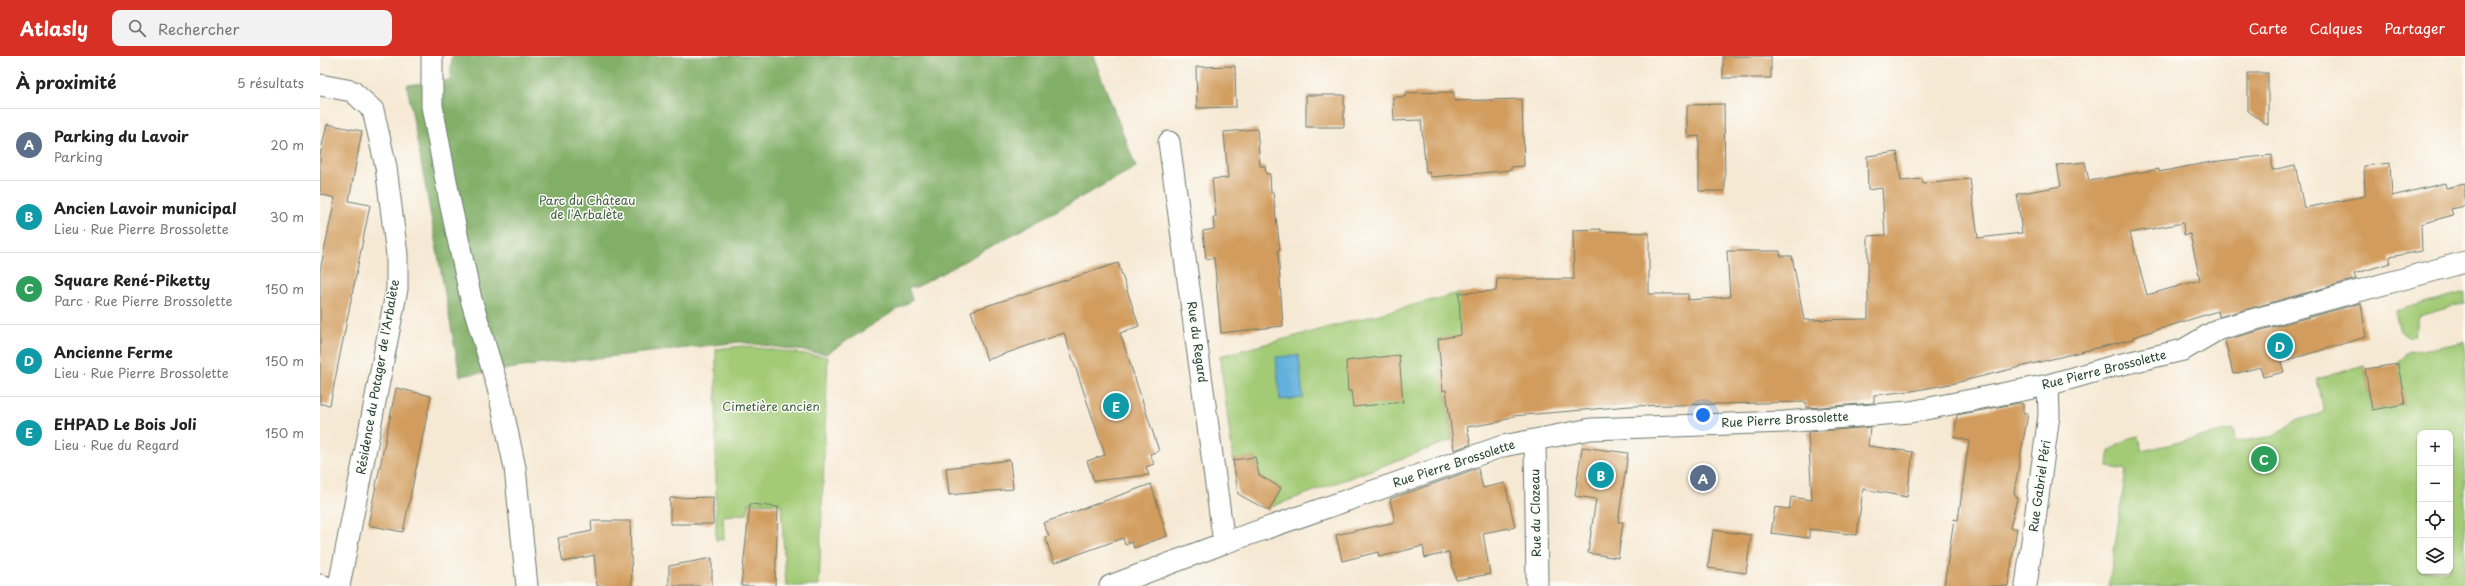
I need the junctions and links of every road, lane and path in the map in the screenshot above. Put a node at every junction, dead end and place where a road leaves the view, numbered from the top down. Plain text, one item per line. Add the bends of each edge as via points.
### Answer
1 (432, 56) edge
2 (320, 85) edge
3 (1169, 142) dead end
4 (2465, 262) edge
5 (2048, 385) junction
6 (1535, 440) junction
7 (1224, 543) junction
8 (320, 585) edge
9 (324, 586) edge
10 (339, 586) edge
11 (527, 586) edge
12 (1110, 586) edge
13 (1537, 586) edge
14 (2026, 586) edge

1 - 11 street via 432,106 450,202 471,299 498,388 515,468
2 - 10 street, Résidence du Potager de l'Arbalète via 352,91 373,110 386,168 397,255 396,289
3 - 7 street, Rue du Regard
4 - 5 street, Rue Pierre Brossolette via 2219,329 2183,350
5 - 6 street, Rue Pierre Brossolette via 1910,412 1784,422 1631,426 1591,429
5 - 14 street, Rue Gabriel Péri via 2050,415
6 - 7 street, Rue Pierre Brossolette via 1503,446
6 - 13 street, Rue du Clozeau
7 - 12 street, Rue Pierre Brossolette
8 - 9 street

